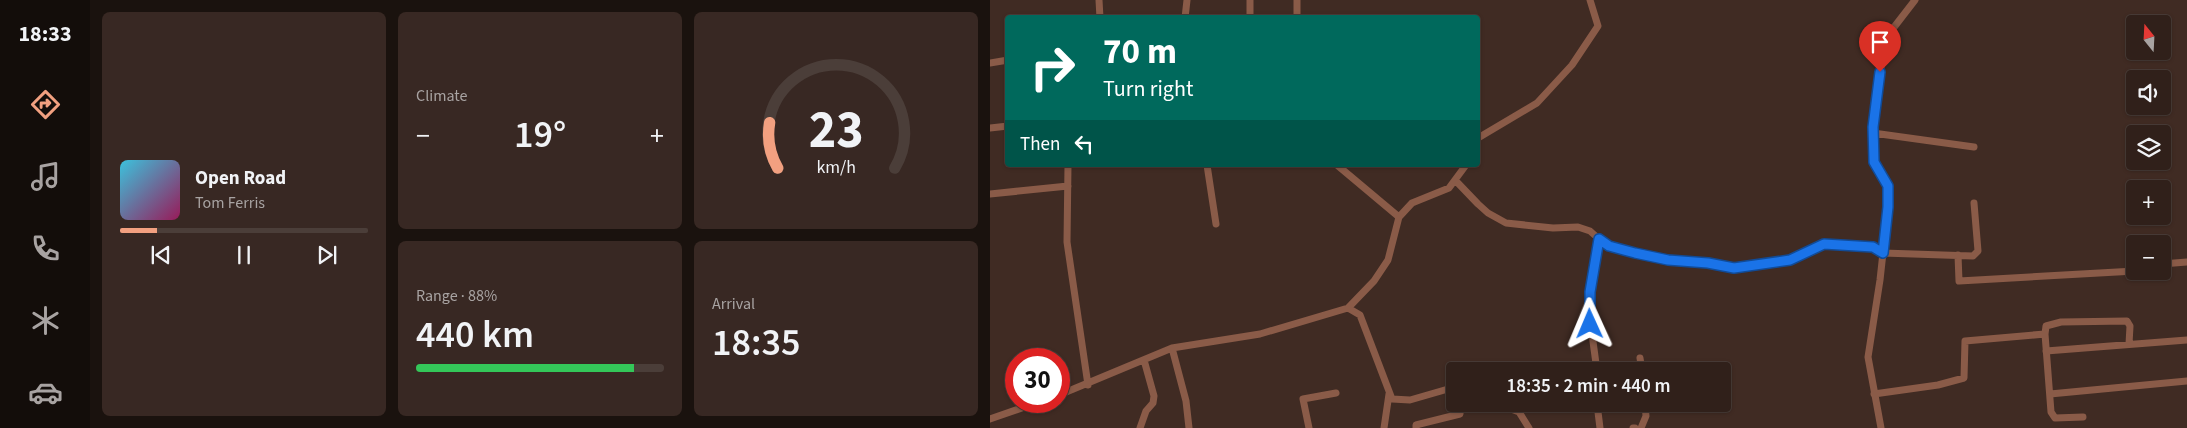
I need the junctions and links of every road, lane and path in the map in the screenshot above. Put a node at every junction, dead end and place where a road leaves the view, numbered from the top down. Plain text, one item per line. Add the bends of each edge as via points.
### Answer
1 (1099, 0) edge
2 (1187, 0) edge
3 (1250, 0) edge
4 (1297, 0) edge
5 (1590, 0) edge
6 (1915, 0) edge
7 (1100, 15) edge
8 (1186, 15) edge
9 (1250, 15) edge
10 (1297, 15) edge
11 (1005, 60) edge
12 (990, 62) edge
13 (1005, 126) edge
14 (990, 128) edge
15 (1873, 133) junction
16 (1480, 137) edge
17 (1974, 148) dead end
18 (1068, 167) edge
19 (1207, 167) edge
20 (1339, 167) edge
21 (1465, 167) edge
22 (1455, 180) junction
23 (1068, 186) junction
24 (990, 194) edge
25 (1974, 203) dead end
26 (1399, 217) junction
27 (1216, 224) dead end
28 (1599, 239) junction
29 (1883, 253) junction
30 (1958, 255) junction
31 (2187, 262) edge
32 (2171, 263) edge
33 (2126, 272) edge
34 (1348, 308) junction
35 (2045, 334) junction
36 (2187, 340) edge
37 (2129, 344) junction
38 (1172, 348) junction
39 (2046, 351) junction
40 (1640, 358) dead end
41 (1144, 360) junction
42 (1596, 362) edge
43 (1641, 362) edge
44 (2187, 381) edge
45 (1088, 384) junction
46 (1446, 390) edge
47 (1070, 391) edge
48 (1336, 393) dead end
49 (1389, 394) junction
50 (1874, 394) junction
51 (2050, 394) junction
52 (1460, 412) edge
53 (1520, 412) edge
54 (1598, 412) edge
55 (1646, 412) edge
56 (1007, 413) edge
57 (2083, 417) dead end
58 (990, 419) edge
59 (1140, 428) edge
60 (1189, 428) edge
61 (1309, 428) edge
62 (1384, 428) edge
63 (1416, 428) edge
64 (1529, 428) edge
65 (1600, 428) edge
66 (1641, 428) edge
67 (1881, 428) edge

1 - 7 street
2 - 8 street
3 - 9 street
4 - 10 street
5 - 16 street via 1598,26 1572,65 1536,103
6 - 15 street via 1888,35
11 - 12 street
13 - 14 street
15 - 17 street
15 - 29 street via 1874,162 1888,186
18 - 23 street
19 - 27 street
20 - 26 street
21 - 22 street
22 - 26 street via 1449,188 1412,203
22 - 28 street via 1488,213 1506,223 1578,227
23 - 24 street
23 - 45 street via 1067,242
25 - 30 street via 1978,251 1973,256
26 - 34 street via 1388,260 1374,281
28 - 29 street via 1609,246 1635,253 1734,268 1790,260 1824,244 1873,247
28 - 42 street via 1589,312
29 - 30 street
29 - 50 street via 1868,357
30 - 33 street via 1959,281
31 - 32 street
34 - 38 street via 1260,334
34 - 49 street via 1360,314
35 - 37 street via 2046,326 2061,322 2127,321 2130,326
35 - 39 street
35 - 50 street via 1965,341 1964,378
36 - 37 street
37 - 39 street
38 - 41 street
38 - 60 street
39 - 51 street
40 - 43 street
41 - 45 street
41 - 59 street via 1154,396
44 - 51 street
45 - 47 street
46 - 49 street via 1410,400 1392,399
48 - 61 street via 1303,399
49 - 62 street
50 - 67 street
51 - 57 street via 2051,412 2055,418
52 - 63 street via 1416,425
53 - 64 street
54 - 65 street
55 - 66 street
56 - 58 street

